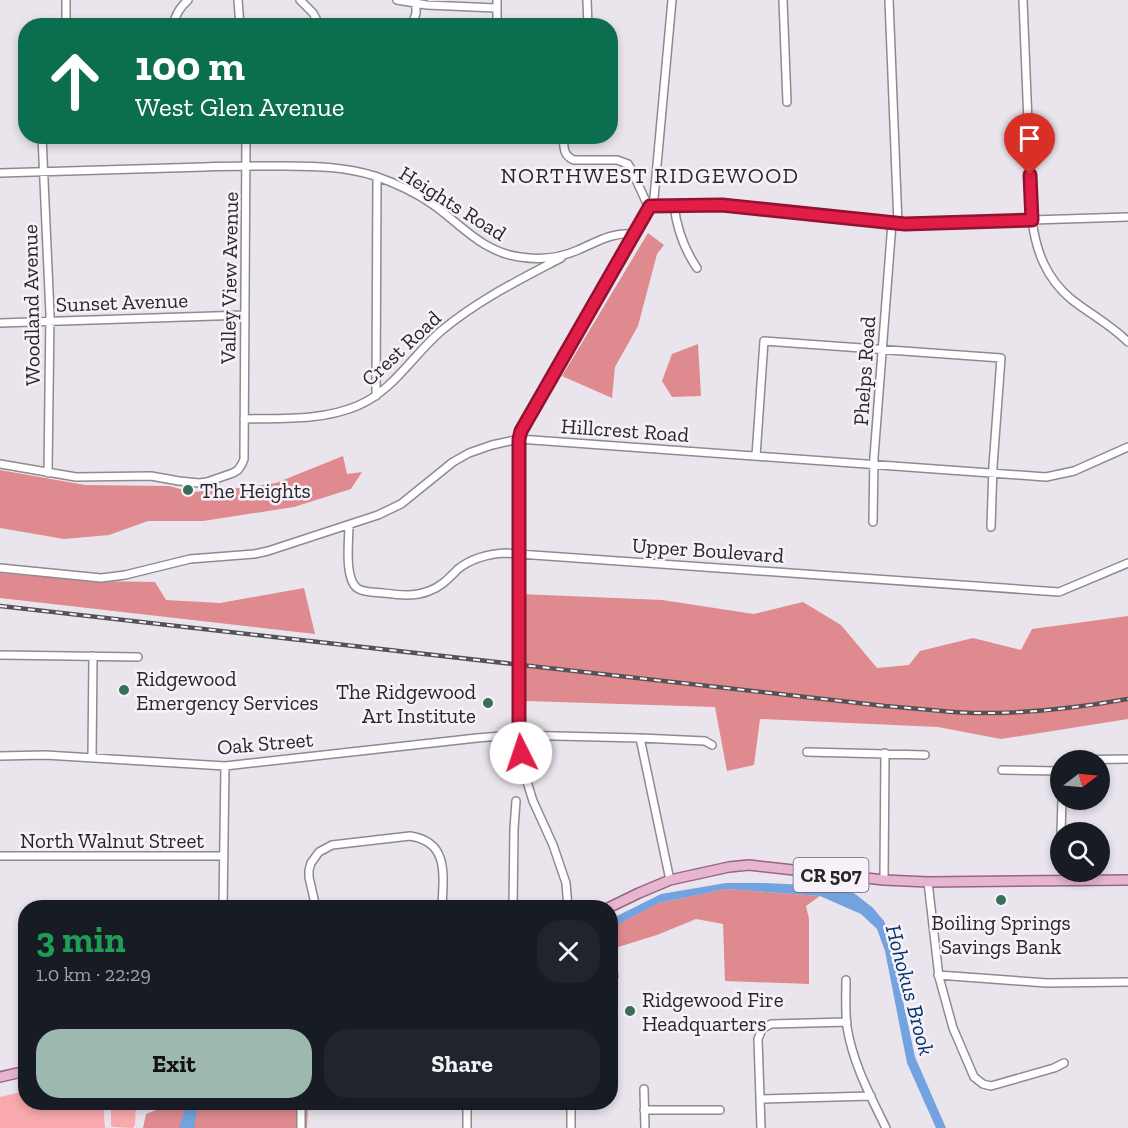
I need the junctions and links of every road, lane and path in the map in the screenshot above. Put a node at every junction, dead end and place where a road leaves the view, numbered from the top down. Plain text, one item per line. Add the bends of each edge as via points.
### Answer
1 (66, 0) edge
2 (188, 0) edge
3 (238, 0) edge
4 (300, 0) edge
5 (397, 0) edge
6 (587, 0) edge
7 (672, 0) edge
8 (783, 0) edge
9 (889, 0) edge
10 (1023, 0) edge
11 (416, 2) edge
12 (496, 4) edge
13 (66, 18) edge
14 (175, 18) edge
15 (239, 18) edge
16 (316, 18) edge
17 (414, 18) edge
18 (588, 18) edge
19 (787, 102) dead end
20 (42, 144) edge
21 (246, 144) edge
22 (564, 144) edge
23 (247, 165) junction
24 (43, 172) junction
25 (0, 173) edge
26 (376, 177) junction
27 (674, 206) junction
28 (650, 207) junction
29 (1128, 217) edge
30 (1032, 220) junction
31 (895, 223) junction
32 (633, 234) junction
33 (571, 253) junction
34 (698, 268) dead end
35 (245, 315) junction
36 (50, 321) junction
37 (0, 323) edge
38 (1126, 337) edge
39 (883, 350) junction
40 (376, 396) junction
41 (244, 419) junction
42 (519, 439) junction
43 (1128, 447) edge
44 (756, 456) junction
45 (0, 464) edge
46 (874, 465) junction
47 (48, 473) junction
48 (992, 473) junction
49 (873, 522) dead end
50 (349, 525) junction
51 (991, 528) dead end
52 (518, 553) junction
53 (1128, 563) edge
54 (0, 567) edge
55 (0, 655) edge
56 (93, 656) junction
57 (138, 657) dead end
58 (519, 735) junction
59 (640, 738) junction
60 (712, 745) dead end
61 (807, 752) dead end
62 (885, 753) junction
63 (925, 755) dead end
64 (0, 756) edge
65 (92, 758) junction
66 (1110, 759) edge
67 (1128, 759) edge
68 (225, 766) junction
69 (1002, 770) dead end
70 (1050, 771) edge
71 (516, 801) dead end
72 (0, 856) edge
73 (224, 856) junction
74 (1050, 876) edge
75 (1110, 879) edge
76 (670, 880) junction
77 (884, 880) junction
78 (1128, 880) edge
79 (928, 882) junction
80 (224, 900) edge
81 (314, 900) edge
82 (442, 900) edge
83 (513, 900) edge
84 (567, 900) edge
85 (618, 903) edge
86 (938, 975) junction
87 (846, 980) dead end
88 (1128, 981) edge
89 (847, 1022) junction
90 (1064, 1063) dead end
91 (18, 1073) edge
92 (0, 1077) edge
93 (644, 1089) dead end
94 (871, 1096) junction
95 (760, 1099) junction
96 (301, 1110) edge
97 (467, 1110) edge
98 (571, 1110) edge
99 (644, 1110) junction
100 (720, 1110) dead end
101 (301, 1128) edge
102 (467, 1128) edge
103 (571, 1128) edge
104 (645, 1128) edge
105 (761, 1128) edge
106 (886, 1128) edge

1 - 13 street
2 - 14 street
3 - 15 street
4 - 16 street
5 - 11 street
6 - 18 street
7 - 28 street
8 - 19 street
9 - 31 street, Phelps Road
10 - 30 street
11 - 12 street
11 - 17 street
20 - 24 street, Woodland Avenue
21 - 23 street, Valley View Avenue
22 - 28 street via 565,152 574,160 617,160 628,164
23 - 24 street, Heights Road
23 - 26 street, Heights Road via 326,166
23 - 35 street, Valley View Avenue
24 - 25 street, Heights Road
24 - 36 street, Woodland Avenue
26 - 33 street, Heights Road via 424,199 495,250 532,259
26 - 40 street
27 - 28 street
27 - 31 street via 722,205
27 - 34 street via 680,236
28 - 32 street
29 - 30 street
30 - 31 street
30 - 38 street via 1038,251 1056,284
31 - 39 street, Phelps Road
32 - 33 street, Heights Road via 606,237
32 - 42 street
33 - 40 street, Crest Road via 464,313
35 - 36 street, Sunset Avenue
35 - 41 street, Valley View Avenue
36 - 37 street, Sunset Avenue
36 - 47 street, Woodland Avenue
39 - 44 street via 764,341
39 - 46 street, Phelps Road
39 - 48 street via 1001,358
40 - 41 street, Crest Road via 323,416
41 - 47 street via 242,464 233,473 207,482
42 - 44 street, Hillcrest Road
42 - 50 street, Hillcrest Road via 469,453 401,504
42 - 52 street
43 - 48 street, Hillcrest Road via 1074,471 1046,477
44 - 46 street, Hillcrest Road
45 - 47 street
46 - 48 street, Hillcrest Road
46 - 49 street, Phelps Road
48 - 51 street
50 - 52 street, Upper Boulevard via 349,574 362,591 418,595 444,583 478,557
50 - 54 street, Hillcrest Road via 268,551 190,559 119,576 101,578
52 - 53 street, Upper Boulevard via 1059,592
52 - 58 street
55 - 56 street
56 - 57 street
56 - 65 street
58 - 59 street, Oak Street
58 - 68 street, Oak Street
58 - 84 street via 524,772 566,883
59 - 60 street, Oak Street via 705,741
59 - 76 street
61 - 62 street
62 - 63 street
62 - 77 street
64 - 65 street, Oak Street
65 - 68 street, Oak Street
66 - 67 street
68 - 73 street
69 - 70 street
71 - 83 street
72 - 73 street, North Walnut Street
73 - 80 street
74 - 79 main road, CR 507
75 - 78 main road, CR 507
76 - 77 main road, CR 507 via 749,866
76 - 85 main road, CR 507
77 - 79 main road, CR 507
79 - 86 street
81 - 82 street via 309,870 319,852 332,845 410,836 431,844 441,857
86 - 88 street via 1047,983
86 - 90 street via 957,1040 979,1082 996,1085
87 - 89 street
89 - 94 street via 855,1061
89 - 95 street via 771,1024 762,1029 758,1039
91 - 92 main road
93 - 99 street
94 - 95 street
94 - 106 street
95 - 105 street
96 - 101 street
97 - 102 street
98 - 103 street
99 - 100 street
99 - 104 street

